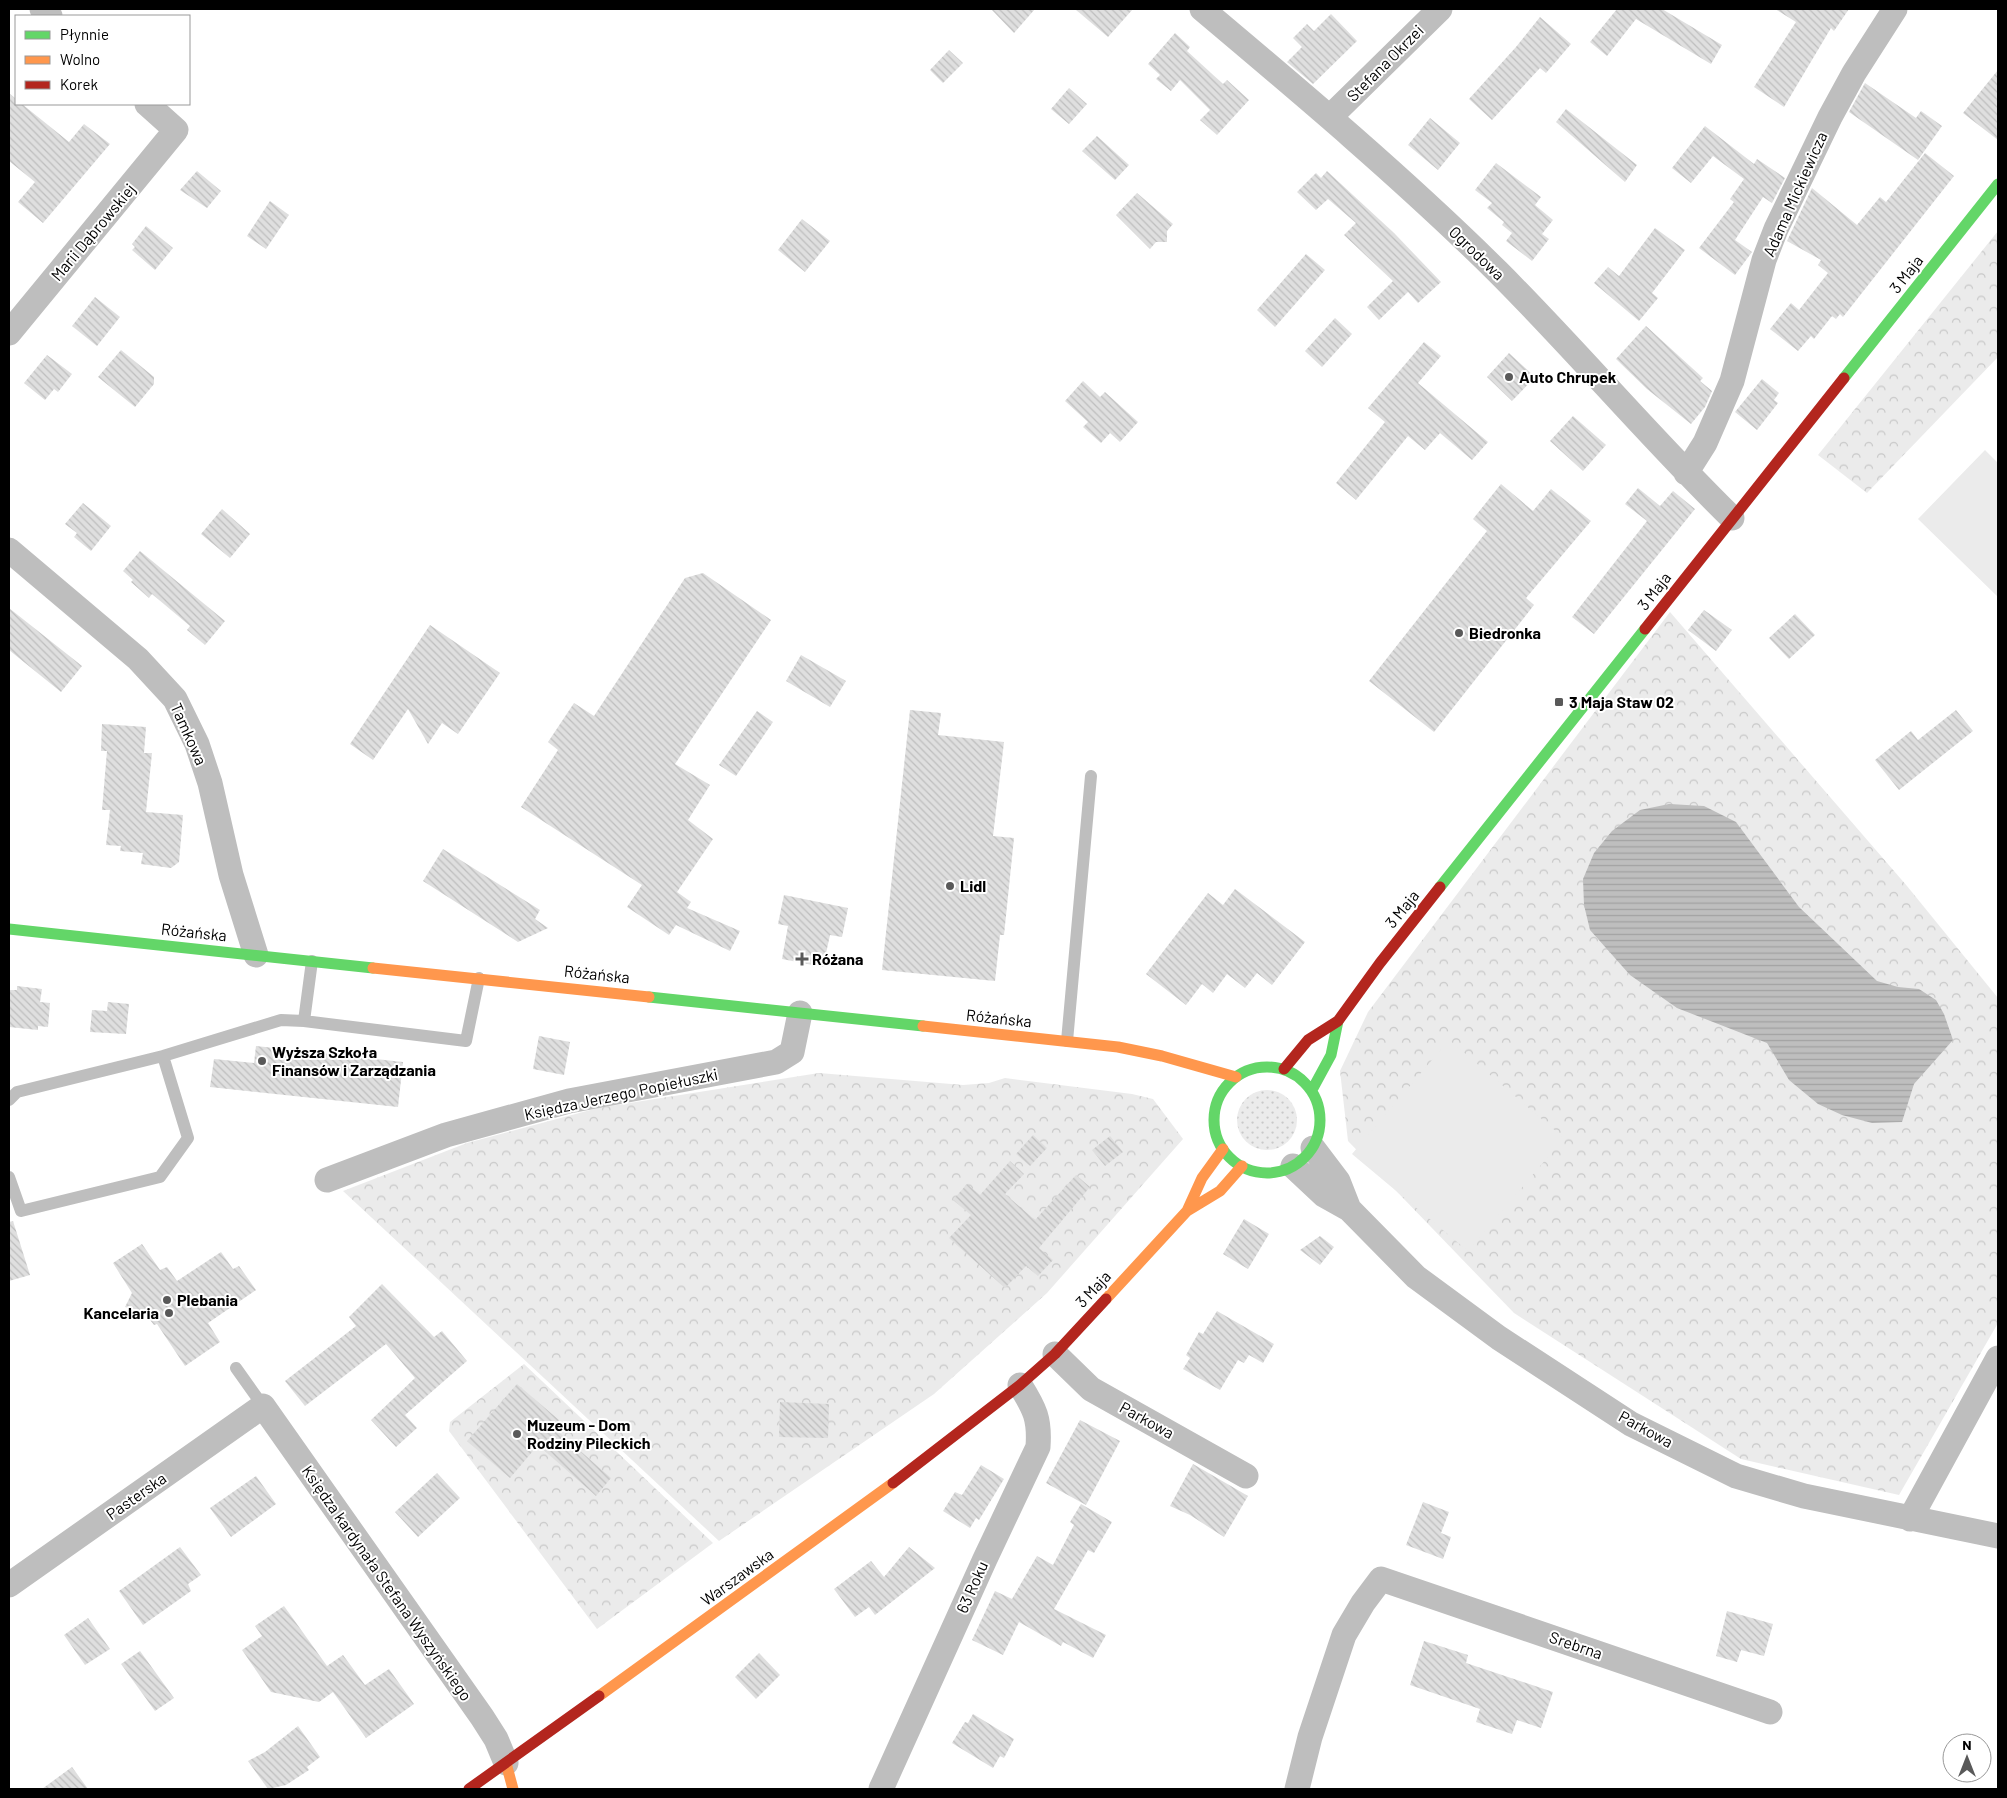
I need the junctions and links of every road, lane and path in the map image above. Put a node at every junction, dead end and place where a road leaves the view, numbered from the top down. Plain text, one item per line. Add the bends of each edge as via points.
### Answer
1 (1202, 9) edge
2 (1440, 9) edge
3 (1895, 9) edge
4 (148, 105) edge
5 (1330, 117) junction
6 (1998, 184) edge
7 (1994, 199) edge
8 (9, 334) edge
9 (1686, 473) junction
10 (1732, 518) junction
11 (9, 550) edge
12 (1091, 776) dead end
13 (9, 929) edge
14 (256, 955) junction
15 (312, 961) junction
16 (479, 978) junction
17 (800, 1013) junction
18 (304, 1021) junction
19 (1338, 1021) junction
20 (1066, 1041) junction
21 (163, 1056) junction
22 (1180, 1063) junction
23 (1284, 1069) junction
24 (1236, 1077) junction
25 (1199, 1080) dead end
26 (1312, 1090) junction
27 (9, 1100) edge
28 (1313, 1148) junction
29 (1223, 1149) junction
30 (1242, 1166) junction
31 (1293, 1166) junction
32 (9, 1177) edge
33 (327, 1180) dead end
34 (1349, 1209) junction
35 (1187, 1211) junction
36 (1055, 1354) junction
37 (1998, 1358) edge
38 (236, 1368) dead end
39 (1020, 1386) junction
40 (263, 1406) junction
41 (1246, 1476) dead end
42 (1910, 1519) junction
43 (1998, 1536) edge
44 (9, 1585) edge
45 (1770, 1712) dead end
46 (506, 1763) junction
47 (469, 1789) edge
48 (513, 1789) edge
49 (881, 1789) edge
50 (1297, 1789) edge

1 - 5 street, Ogrodowa
2 - 5 street, Stefana Okrzei
3 - 9 street, Adama Mickiewicza via 1830,117 1776,229 1764,260 1732,381 1705,443
4 - 8 street, Marii Dąbrowskiej via 176,130
5 - 9 street, Ogrodowa via 1499,273
6 - 7 street, 3 Maja
7 - 10 street, 3 Maja
9 - 10 street, Ogrodowa
10 - 19 street, 3 Maja via 1380,963
11 - 14 street, Tamkowa via 138,659 175,699 197,744 210,783 231,875
12 - 20 lane
13 - 14 street, Różańska
14 - 15 street, Różańska
15 - 16 street, Różańska
15 - 18 lane
16 - 17 street, Różańska
16 - 18 lane via 466,1042
17 - 20 street, Różańska
17 - 33 street, Księdza Jerzego Popiełuszki via 792,1052 776,1062 569,1102 446,1135
18 - 21 lane via 281,1020
19 - 23 street, 3 Maja via 1308,1040
19 - 26 street, 3 Maja via 1331,1055
20 - 22 street, Różańska via 1118,1047
21 - 27 lane via 17,1092
21 - 32 lane via 188,1138 160,1177 21,1211
22 - 24 street, Różańska
22 - 25 street, Różańska
23 - 24 street via 1267,1066 1251,1069
23 - 26 street via 1299,1077
24 - 29 street via 1216,1095 1214,1124
26 - 28 street via 1321,1119
28 - 31 street
28 - 34 street, Parkowa via 1338,1181
29 - 30 street
29 - 35 street, 3 Maja via 1202,1178
30 - 31 street via 1259,1172 1276,1172
30 - 35 street, 3 Maja via 1220,1191
31 - 34 street, Parkowa via 1324,1195
34 - 42 street, Parkowa via 1416,1277 1499,1338 1632,1424 1736,1476 1804,1496
35 - 36 street, 3 Maja
36 - 39 street, 3 Maja
36 - 41 street, Parkowa via 1091,1389
37 - 42 street
38 - 40 lane
39 - 46 street, Warszawska via 866,1504
39 - 49 street, 63 Roku via 1032,1404 1040,1426 1038,1447
40 - 44 street, Pasterska
40 - 46 street, Księdza kardynała Stefana Wyszyńskiego via 482,1717
42 - 43 street, Parkowa
45 - 50 street, Srebrna via 1381,1579 1344,1635 1310,1737
46 - 47 street, Warszawska
46 - 48 street

